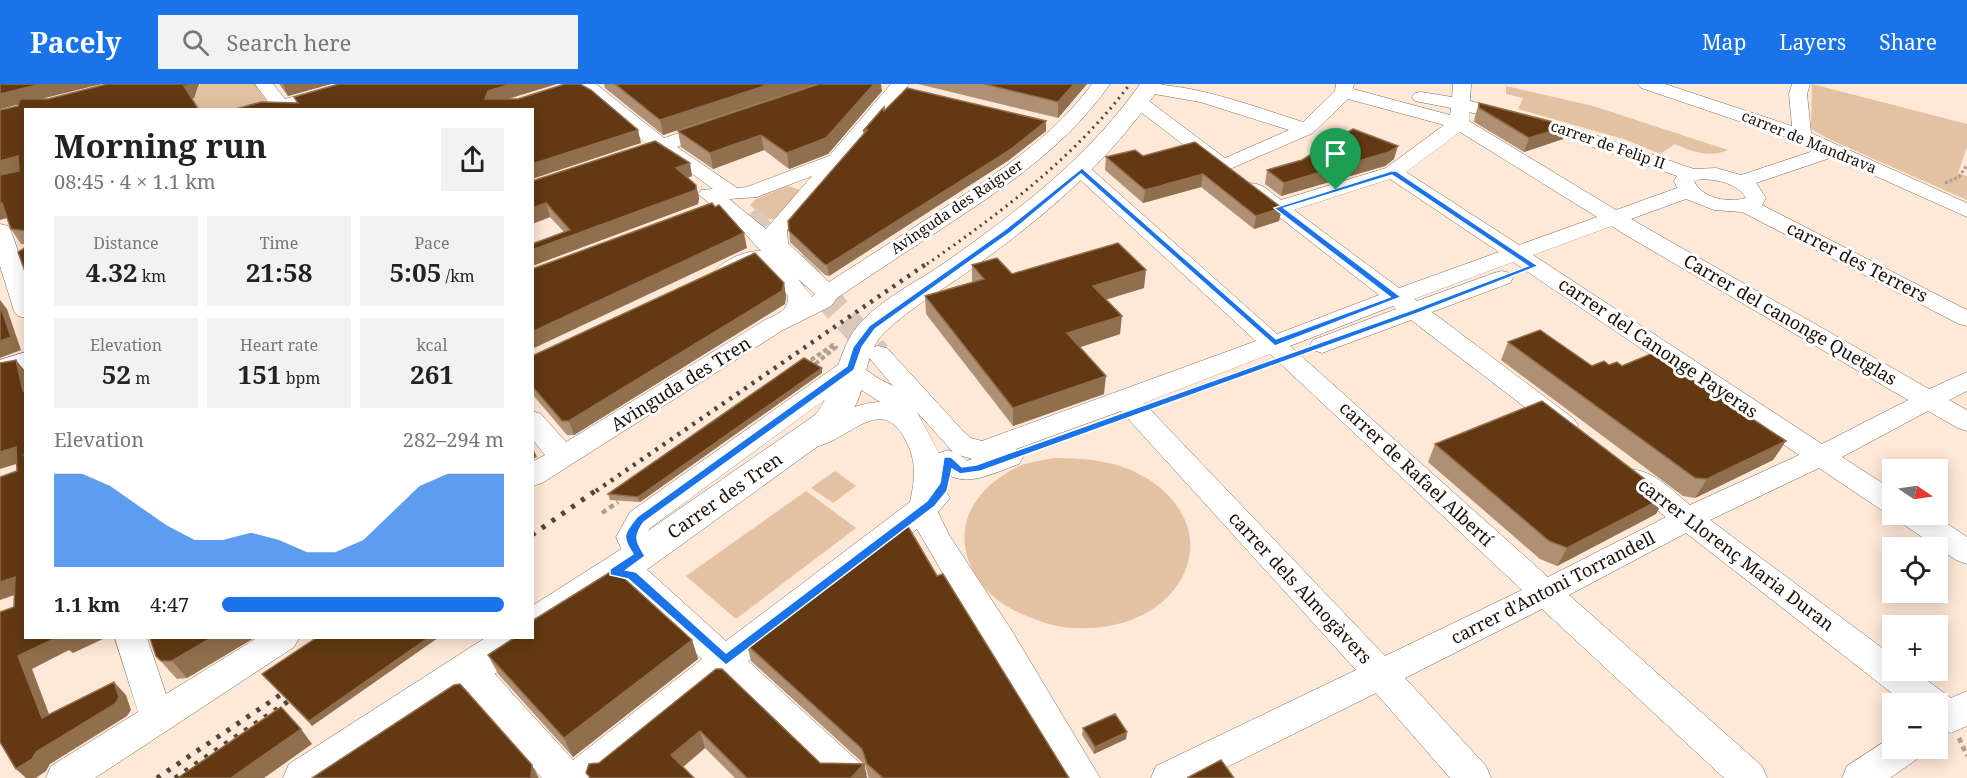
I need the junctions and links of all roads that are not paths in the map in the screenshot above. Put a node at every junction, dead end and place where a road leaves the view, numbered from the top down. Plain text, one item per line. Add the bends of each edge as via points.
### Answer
1 (264, 84) edge
2 (360, 84) edge
3 (1101, 84) edge
4 (1647, 84) edge
5 (1801, 84) edge
6 (580, 85) edge
7 (895, 85) edge
8 (1344, 86) edge
9 (1147, 91) edge
10 (921, 93) edge
11 (1461, 103) edge
12 (277, 108) edge
13 (731, 122) edge
14 (1041, 122) edge
15 (1063, 127) junction
16 (1306, 129) junction
17 (1802, 136) junction
18 (667, 150) junction
19 (1835, 150) junction
20 (836, 160) junction
21 (609, 163) edge
22 (1223, 166) junction
23 (1082, 170) junction
24 (1393, 172) junction
25 (782, 182) junction
26 (1739, 182) junction
27 (1696, 189) junction
28 (811, 190) junction
29 (720, 206) junction
30 (1747, 206) junction
31 (1278, 208) junction
32 (1967, 211) edge
33 (699, 212) edge
34 (751, 220) junction
35 (1623, 224) junction
36 (777, 228) junction
37 (0, 231) edge
38 (12, 259) edge
39 (1525, 260) junction
40 (701, 282) edge
41 (819, 293) junction
42 (24, 304) edge
43 (1406, 304) junction
44 (794, 313) junction
45 (1967, 319) edge
46 (1282, 350) junction
47 (868, 352) junction
48 (24, 361) edge
49 (0, 369) edge
50 (1967, 380) edge
51 (1927, 399) junction
52 (1131, 406) junction
53 (534, 422) edge
54 (1967, 422) edge
55 (911, 426) junction
56 (1585, 440) edge
57 (798, 445) junction
58 (568, 454) junction
59 (1821, 456) junction
60 (948, 460) junction
61 (1613, 462) edge
62 (534, 475) edge
63 (1882, 497) edge
64 (932, 510) junction
65 (1688, 519) junction
66 (1926, 525) edge
67 (1967, 552) edge
68 (626, 564) junction
69 (1544, 594) junction
70 (534, 625) edge
71 (131, 639) edge
72 (281, 639) edge
73 (514, 639) edge
74 (726, 660) junction
75 (469, 669) junction
76 (1381, 675) junction
77 (1949, 715) edge
78 (157, 719) junction
79 (1888, 759) edge
80 (64, 778) edge
81 (305, 778) edge
82 (565, 778) edge
83 (578, 778) edge
84 (850, 778) edge
85 (1082, 778) edge
86 (1169, 778) edge
87 (1473, 778) edge
88 (1749, 778) edge
89 (1860, 778) edge

1 - 12 street
2 - 12 street
3 - 15 street, Avinguda des Raiguer
4 - 17 street, carrer de Mandrava
5 - 17 street via 1798,94
6 - 18 street
7 - 10 street
7 - 20 street
8 - 11 street, carrer de Felip II
8 - 16 street
9 - 16 street via 1203,97
9 - 22 street
9 - 23 main road
11 - 24 street
11 - 27 street, carrer de Felip II via 1548,124
11 - 35 street
13 - 18 street
14 - 15 street
15 - 41 street, Avinguda des Raiguer via 1009,174
16 - 22 street
17 - 19 street, carrer de Mandrava
18 - 21 street
18 - 25 street via 733,194 744,195
18 - 29 street via 662,155 671,166
18 - 34 street
19 - 26 street
19 - 32 street, carrer de Mandrava
20 - 25 street
20 - 28 street
22 - 31 street
23 - 46 street, carrer de Rafael Albertí
23 - 47 main road
24 - 31 street
24 - 39 street, carrer del Canonge Payeras
25 - 28 street via 805,185
26 - 27 street via 1720,175
26 - 30 street via 1756,198
27 - 30 street via 1728,207
27 - 35 street
28 - 36 street
29 - 33 street
29 - 34 street
30 - 45 street, carrer des Terrers
31 - 43 street
34 - 36 street
34 - 41 street via 763,242
35 - 39 street
35 - 51 street, Carrer del canonge Quetglas
36 - 41 street via 777,243
37 - 38 street
38 - 42 street
39 - 43 street
39 - 59 street, carrer del Canonge Payeras
40 - 44 street via 754,257 767,258 799,294 800,306
41 - 44 street, Avinguda des Tren via 823,301
43 - 46 street
43 - 56 street
44 - 58 street, Avinguda des Tren
46 - 52 street
46 - 69 street, carrer de Rafael Albertí
47 - 52 street via 952,437 971,450 983,451
47 - 55 street via 864,382 894,400
47 - 57 main road, Carrer des Tren via 836,414
47 - 60 street via 934,428
47 - 68 street via 640,520 631,532
48 - 49 street
50 - 51 street, carrer d'Antoni Torrandell
51 - 54 street, Carrer del canonge Quetglas
51 - 59 street, carrer d'Antoni Torrandell
52 - 60 street via 977,469 960,471
52 - 76 street, carrer dels Almogàvers
53 - 58 street via 557,450
55 - 57 street via 894,413 868,411
55 - 64 street via 921,441 930,470
57 - 68 main road, Carrer des Tren
58 - 62 street, Avinguda des Tren
59 - 63 street, carrer del Canonge Payeras
59 - 65 street, carrer d'Antoni Torrandell
60 - 64 street via 948,472
61 - 65 street, carrer Llorenç Maria Duran
64 - 74 street via 812,590
64 - 85 street via 936,538
65 - 69 street, carrer d'Antoni Torrandell
65 - 77 street, carrer Llorenç Maria Duran
66 - 67 street
68 - 70 main road, Carrer des Tren
68 - 74 street via 632,575
69 - 76 street, carrer d'Antoni Torrandell
69 - 88 street, carrer de Rafael Albertí
71 - 78 street
72 - 78 street
73 - 75 main road
74 - 83 street
74 - 84 street
75 - 81 main road
75 - 82 street
76 - 86 street, carrer d'Antoni Torrandell
76 - 87 street, carrer dels Almogàvers
78 - 80 street
79 - 89 street

